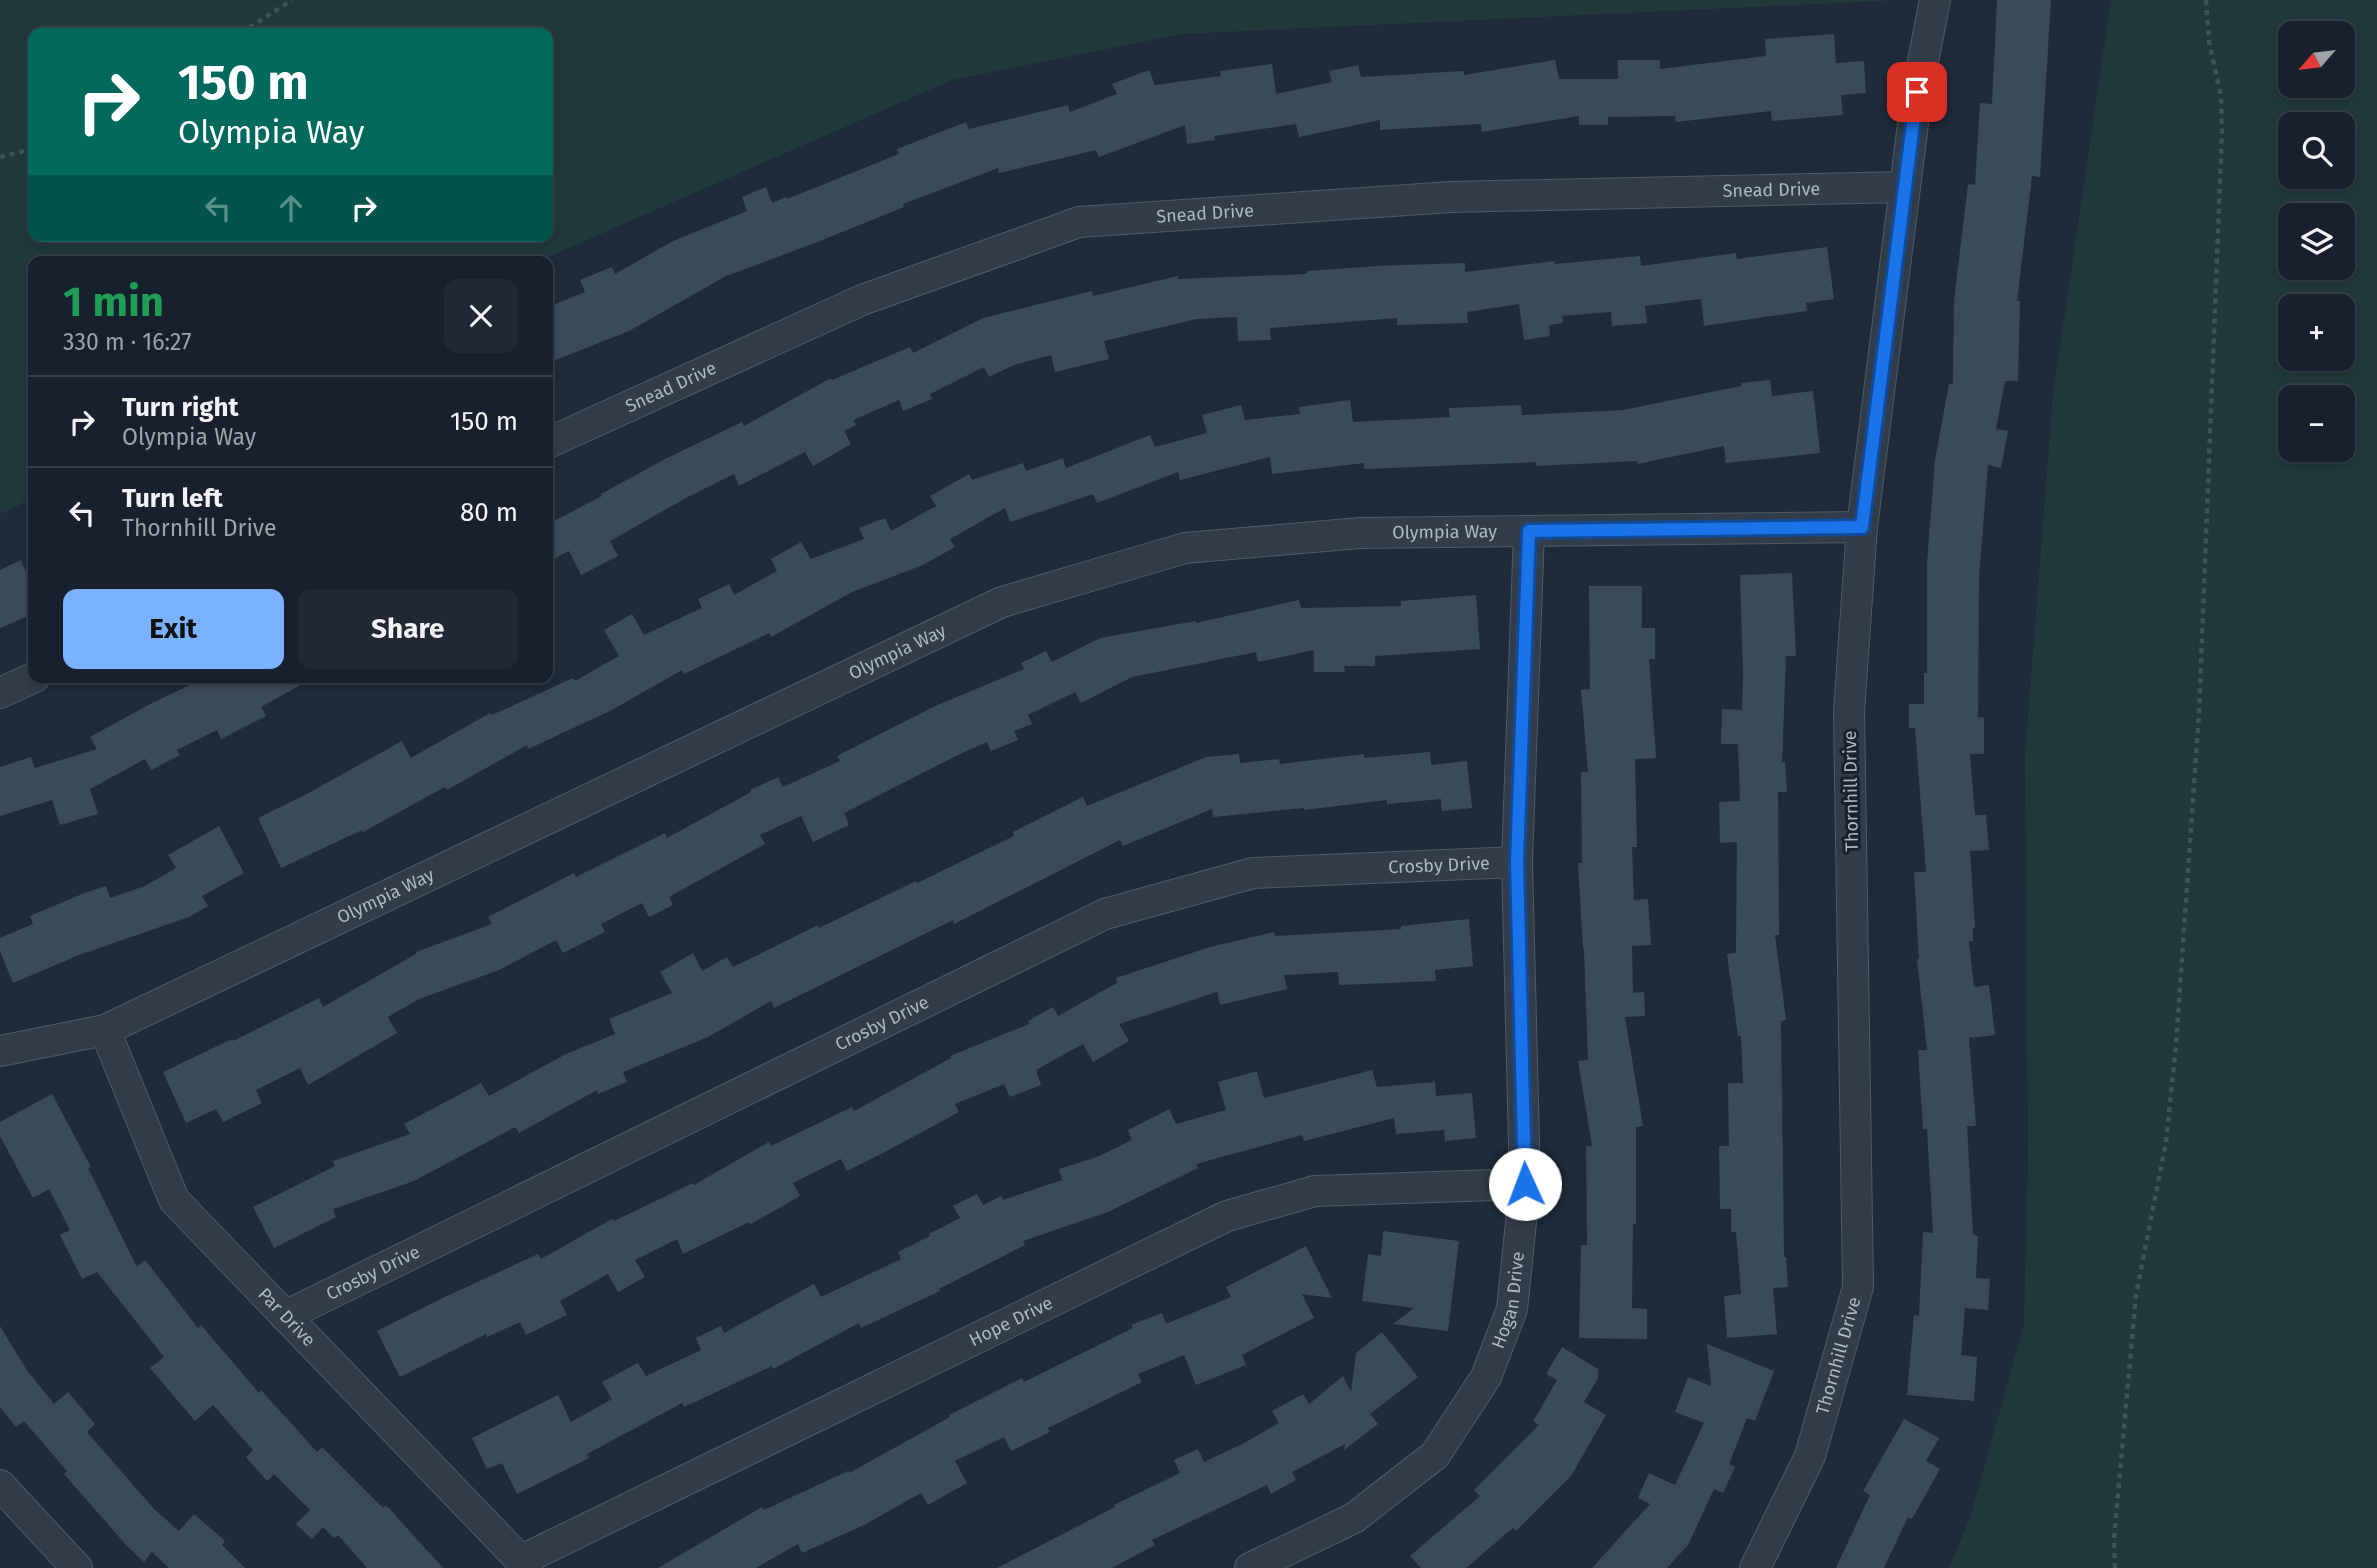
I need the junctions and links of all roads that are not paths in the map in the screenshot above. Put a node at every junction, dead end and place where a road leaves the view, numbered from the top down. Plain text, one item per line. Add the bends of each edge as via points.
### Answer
1 (1935, 0) edge
2 (1905, 187) junction
3 (553, 441) edge
4 (1862, 527) junction
5 (1529, 531) junction
6 (28, 680) edge
7 (0, 693) edge
8 (1517, 862) junction
9 (105, 1030) junction
10 (0, 1051) edge
11 (1525, 1184) junction
12 (285, 1316) junction
13 (0, 1485) edge
14 (525, 1564) edge
15 (77, 1568) edge
16 (1250, 1568) edge
17 (1755, 1568) edge

1 - 2 street, Thornhill Drive
2 - 3 street, Snead Drive via 1451,197 1079,222 862,300
2 - 4 street, Thornhill Drive
4 - 5 street, Olympia Way
4 - 17 street, Thornhill Drive via 1849,710 1858,1287 1810,1456
5 - 8 street, Hogan Drive
5 - 9 street, Olympia Way via 1360,533 1185,548 1002,602
6 - 7 street
8 - 11 street, Hogan Drive
8 - 12 street, Crosby Drive via 1253,873 1105,914
9 - 10 street, Olympia Way
9 - 12 street, Par Drive via 174,1200
11 - 14 street, Hope Drive via 1315,1191 1227,1216
11 - 16 street, Hogan Drive via 1512,1309 1486,1377 1435,1455 1354,1518
12 - 14 street, Par Drive
13 - 15 street

